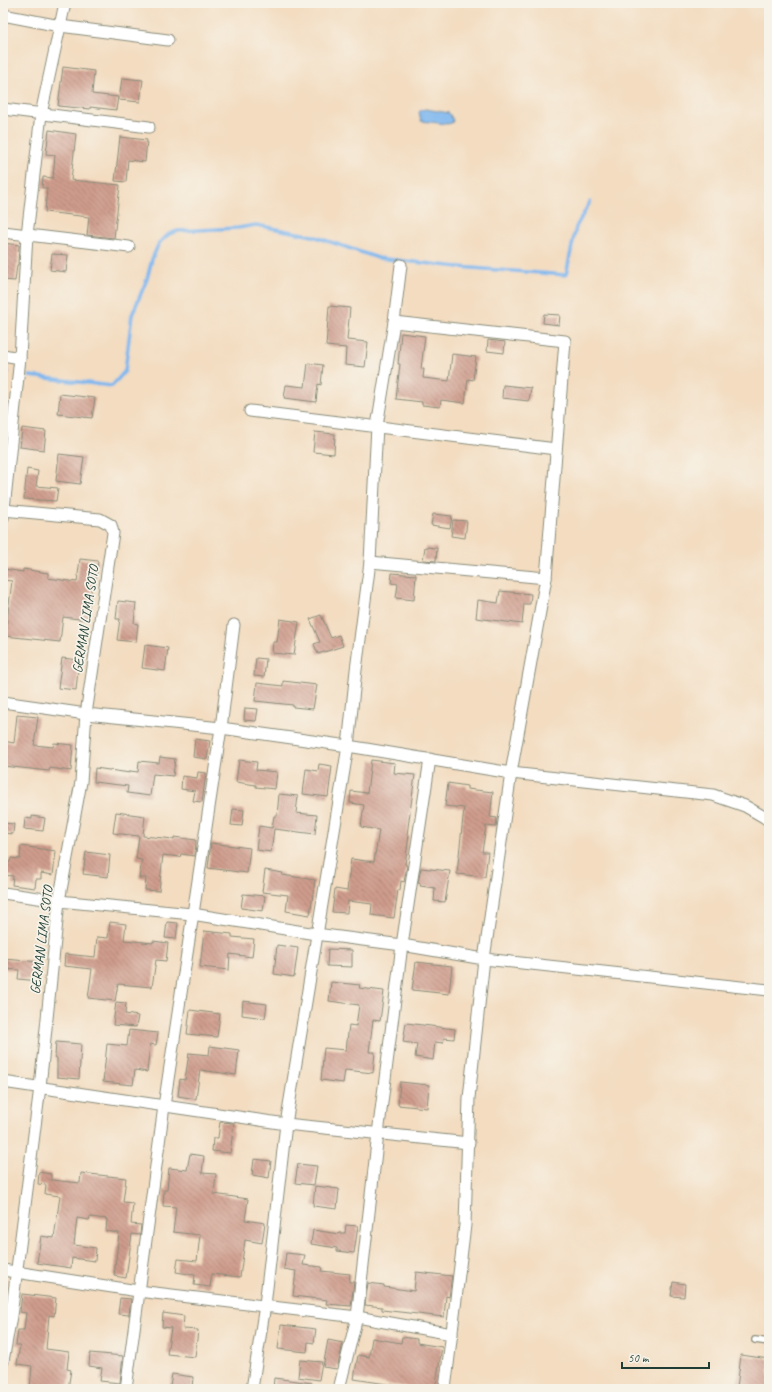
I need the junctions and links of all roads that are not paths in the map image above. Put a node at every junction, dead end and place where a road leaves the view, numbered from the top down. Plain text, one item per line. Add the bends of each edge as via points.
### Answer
1 (65, 3) edge
2 (3, 15) edge
3 (60, 26) junction
4 (168, 40) dead end
5 (3, 109) edge
6 (41, 114) junction
7 (149, 127) dead end
8 (3, 232) edge
9 (27, 235) junction
10 (129, 247) dead end
11 (401, 264) dead end
12 (394, 322) junction
13 (3, 355) edge
14 (20, 358) junction
15 (250, 411) dead end
16 (377, 426) junction
17 (556, 449) junction
18 (3, 512) edge
19 (370, 562) junction
20 (546, 578) junction
21 (234, 625) dead end
22 (3, 702) edge
23 (86, 714) junction
24 (221, 728) junction
25 (348, 746) junction
26 (430, 759) junction
27 (512, 773) junction
28 (769, 821) edge
29 (3, 893) edge
30 (59, 900) junction
31 (192, 914) junction
32 (316, 934) junction
33 (402, 945) junction
34 (484, 959) junction
35 (769, 990) edge
36 (3, 1082) edge
37 (40, 1087) junction
38 (164, 1106) junction
39 (286, 1124) junction
40 (378, 1134) junction
41 (469, 1143) junction
42 (3, 1270) edge
43 (16, 1272) junction
44 (138, 1291) junction
45 (265, 1305) junction
46 (357, 1318) junction
47 (452, 1334) junction
48 (755, 1340) dead end
49 (769, 1342) edge
50 (3, 1361) edge
51 (126, 1389) edge
52 (252, 1389) edge
53 (339, 1389) edge
54 (446, 1389) edge

1 - 3 street
2 - 3 street
3 - 4 street
3 - 6 street
5 - 6 street
6 - 7 street
6 - 9 street
8 - 9 street
9 - 10 street
9 - 14 street
11 - 12 street
12 - 16 street
12 - 17 street via 565,341
13 - 14 street
14 - 18 street
15 - 16 street
16 - 17 street
16 - 19 street
17 - 20 street
18 - 23 street, GERMAN LIMA SOTO via 100,519 111,525 113,533
19 - 20 street
19 - 25 street
20 - 27 street
21 - 24 street
22 - 23 street
23 - 24 street
23 - 30 street, GERMAN LIMA SOTO via 81,782
24 - 25 street
24 - 31 street
25 - 26 street
25 - 32 street
26 - 27 street
26 - 33 street
27 - 28 street via 713,795 745,806
27 - 34 street
29 - 30 street
30 - 31 street
30 - 37 street, GERMAN LIMA SOTO
31 - 32 street
31 - 38 street
32 - 33 street
32 - 39 street
33 - 34 street
33 - 40 street
34 - 35 street
34 - 41 street via 469,1098
36 - 37 street
37 - 38 street
37 - 43 street, GERMAN LIMA SOTO
38 - 39 street
38 - 44 street
39 - 40 street
39 - 45 street
40 - 41 street
40 - 46 street
41 - 47 street via 465,1225
42 - 43 street
43 - 44 street
43 - 50 street, GERMAN LIMA SOTO
44 - 45 street
44 - 51 street
45 - 46 street
45 - 52 street
46 - 47 street
46 - 53 street
47 - 54 street
48 - 49 lane

